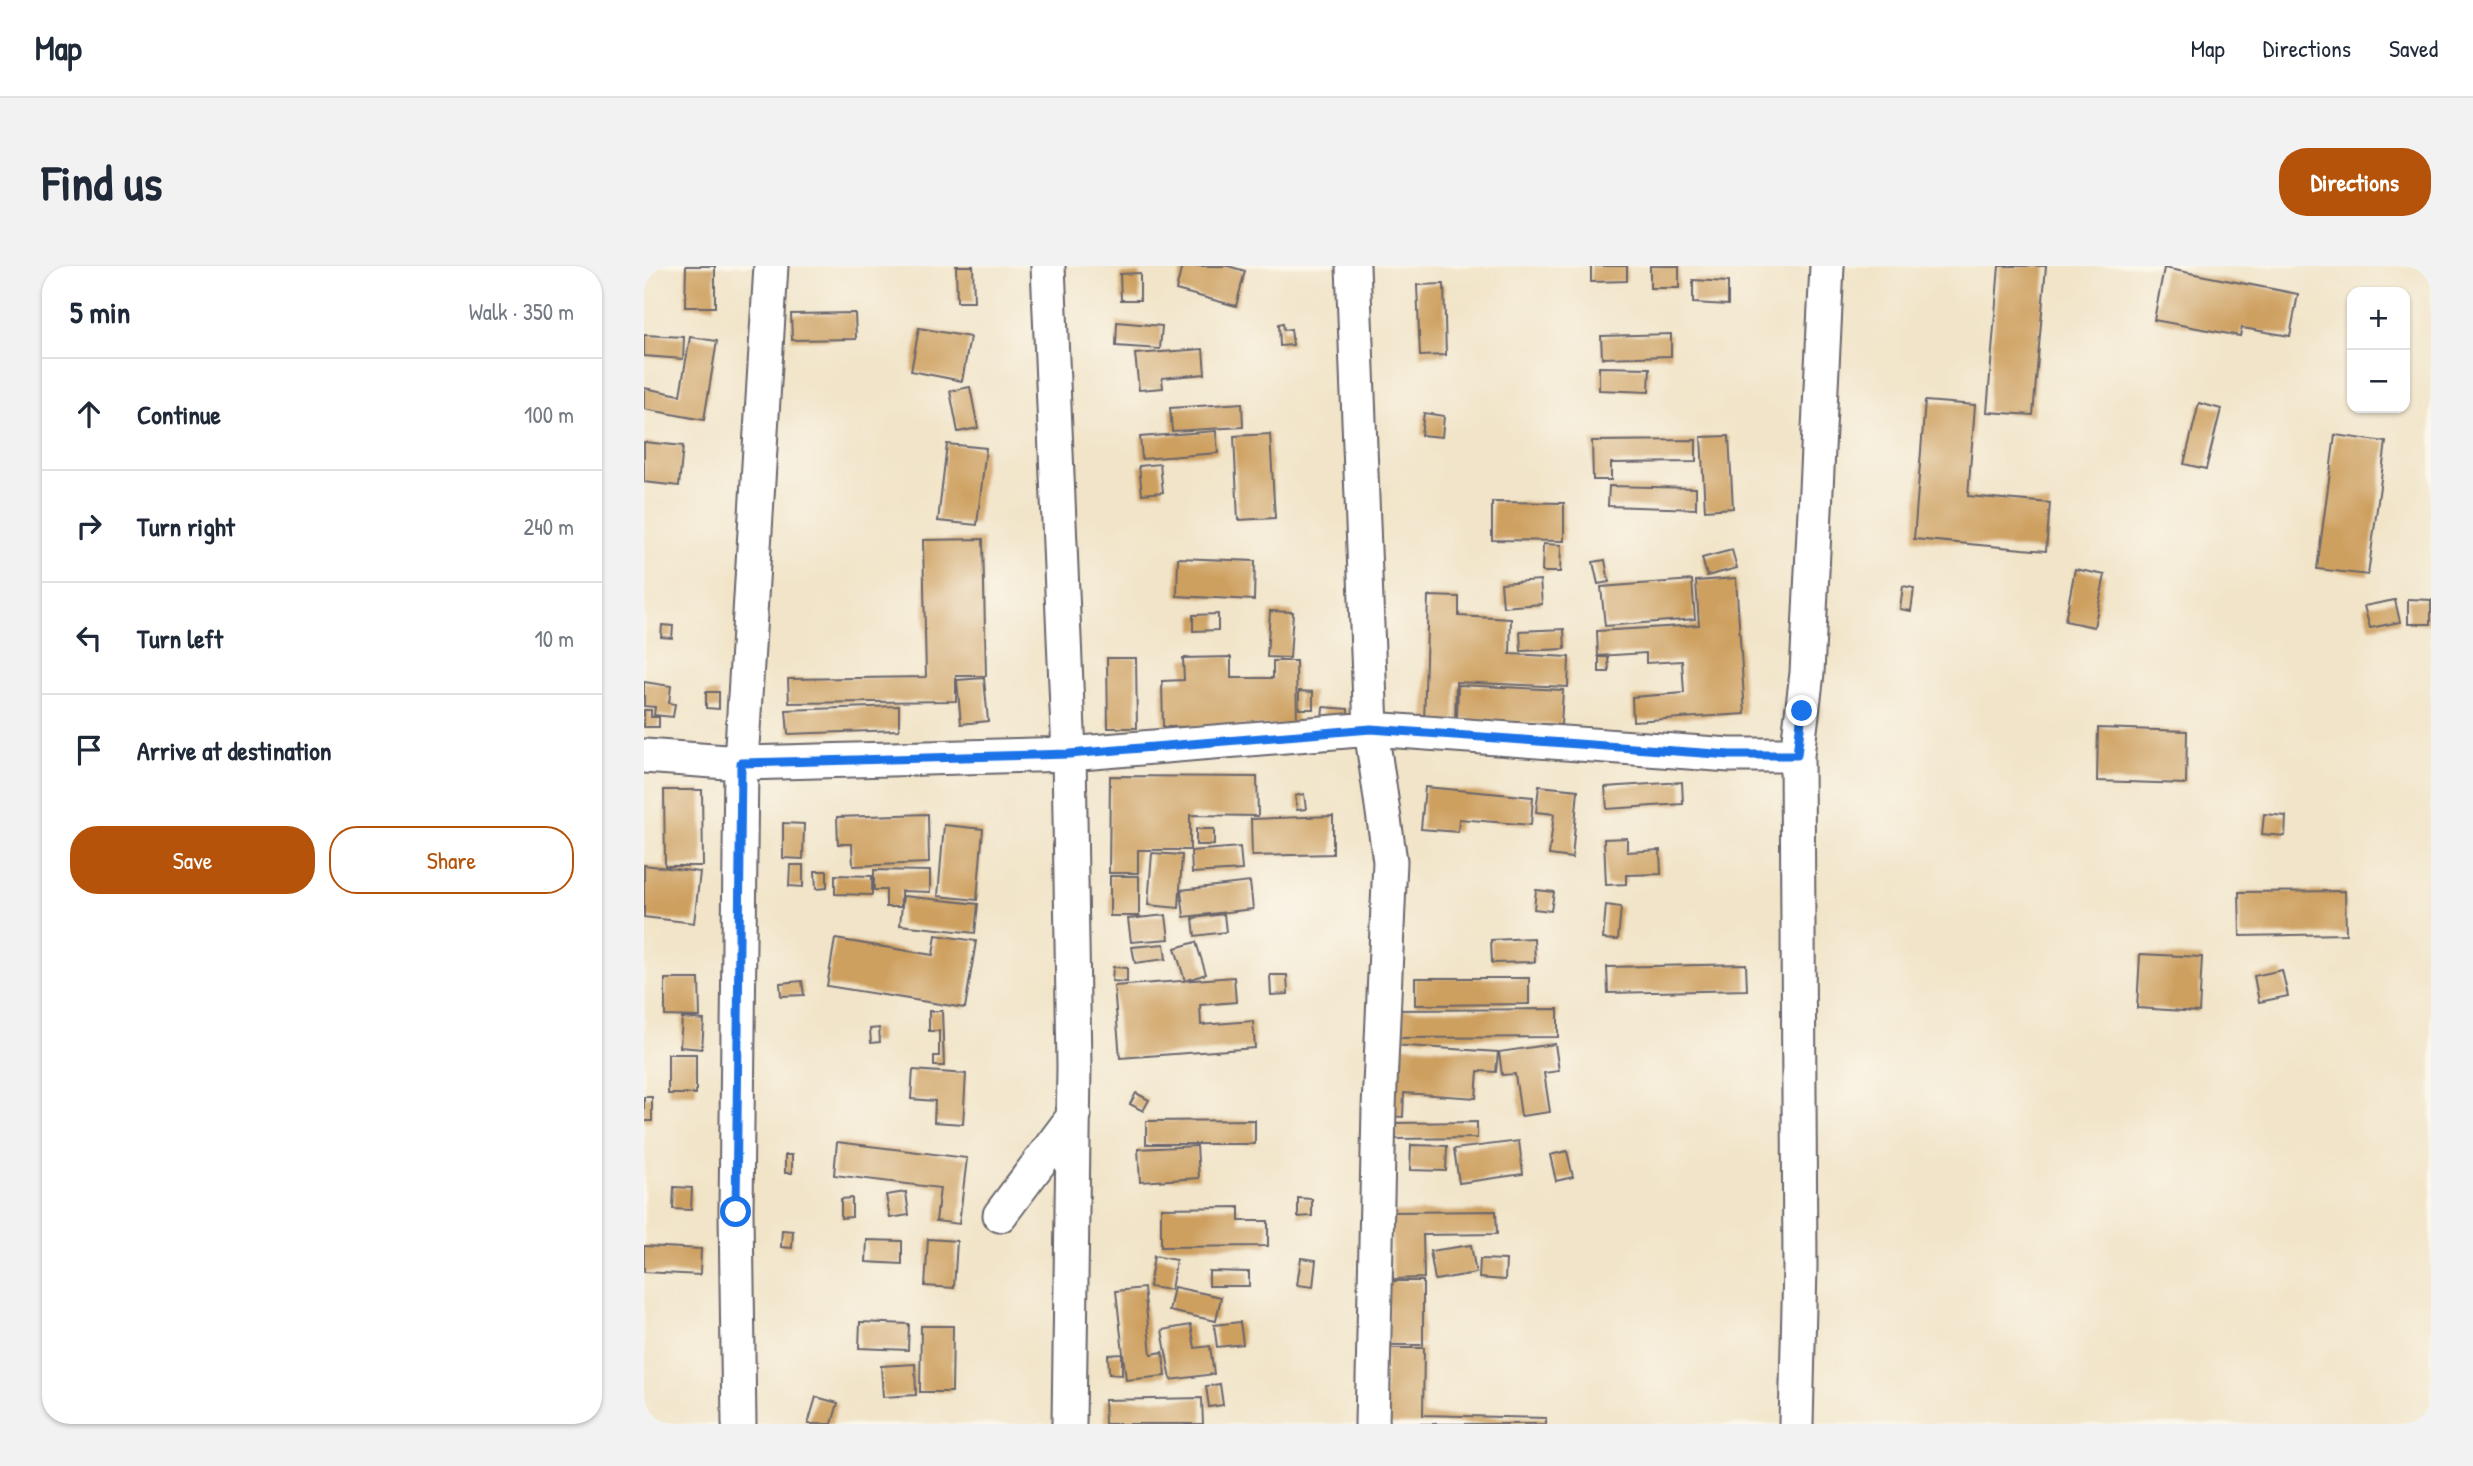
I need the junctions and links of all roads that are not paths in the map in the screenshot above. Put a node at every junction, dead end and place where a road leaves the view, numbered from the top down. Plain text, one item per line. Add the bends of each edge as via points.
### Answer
1 (771, 266) edge
2 (1048, 266) edge
3 (1353, 266) edge
4 (1827, 266) edge
5 (1371, 729) junction
6 (1069, 754) junction
7 (1797, 755) junction
8 (644, 757) edge
9 (741, 763) junction
10 (1074, 1116) junction
11 (1000, 1215) dead end
12 (739, 1424) edge
13 (1069, 1424) edge
14 (1372, 1424) edge
15 (1796, 1424) edge

1 - 9 street
2 - 6 street
3 - 5 street
4 - 7 street via 1807,673
5 - 6 street
5 - 7 street via 1730,755
5 - 14 street via 1390,861 1378,1108
6 - 9 street
6 - 10 street
7 - 15 street via 1800,1267
8 - 9 street
9 - 12 street via 736,1212
10 - 11 street
10 - 13 street

